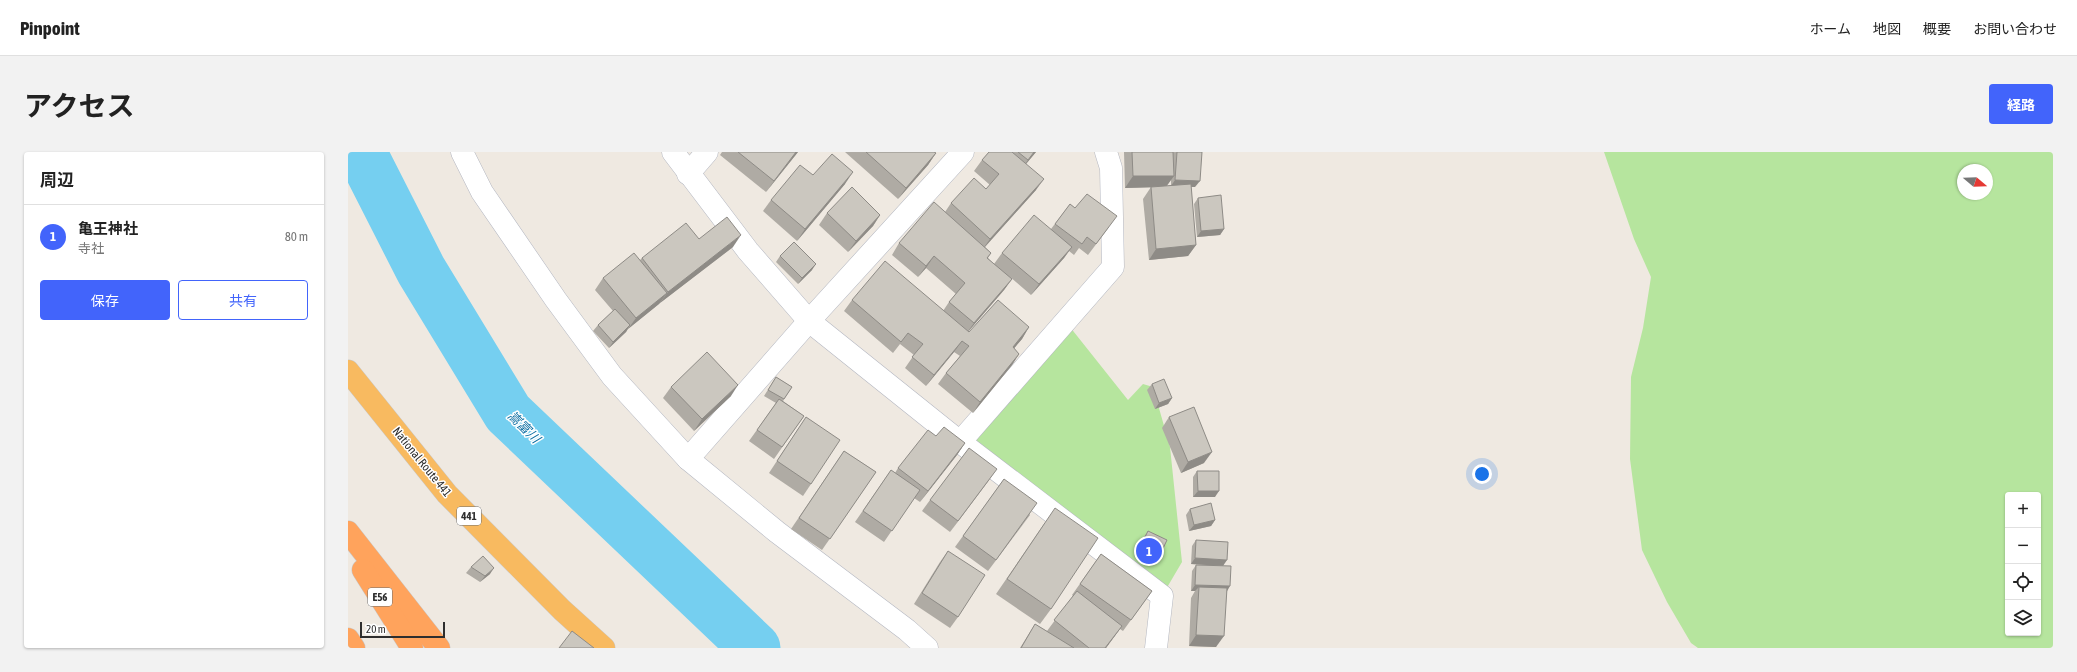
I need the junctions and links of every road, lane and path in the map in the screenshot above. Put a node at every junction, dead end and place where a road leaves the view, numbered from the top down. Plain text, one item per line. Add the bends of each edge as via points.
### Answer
1 (462, 152) edge
2 (673, 152) edge
3 (707, 152) edge
4 (963, 152) edge
5 (1106, 152) edge
6 (688, 174) junction
7 (809, 321) junction
8 (348, 371) edge
9 (960, 442) junction
10 (688, 459) junction
11 (348, 532) edge
12 (348, 545) edge
13 (348, 639) edge
14 (354, 648) edge
15 (412, 648) edge
16 (439, 648) edge
17 (604, 648) edge
18 (927, 648) edge
19 (1156, 648) edge

1 - 10 street via 482,192 556,300 612,376
2 - 6 street
3 - 6 street
4 - 7 street
5 - 9 street via 1111,168 1113,267
6 - 7 street via 748,251
7 - 9 street
7 - 10 street
8 - 17 highway, National Route 441 / 441 via 447,494 562,610
9 - 19 street via 1162,596
10 - 18 street via 777,532 907,630
11 - 16 highway
12 - 15 highway, E56
13 - 14 highway

